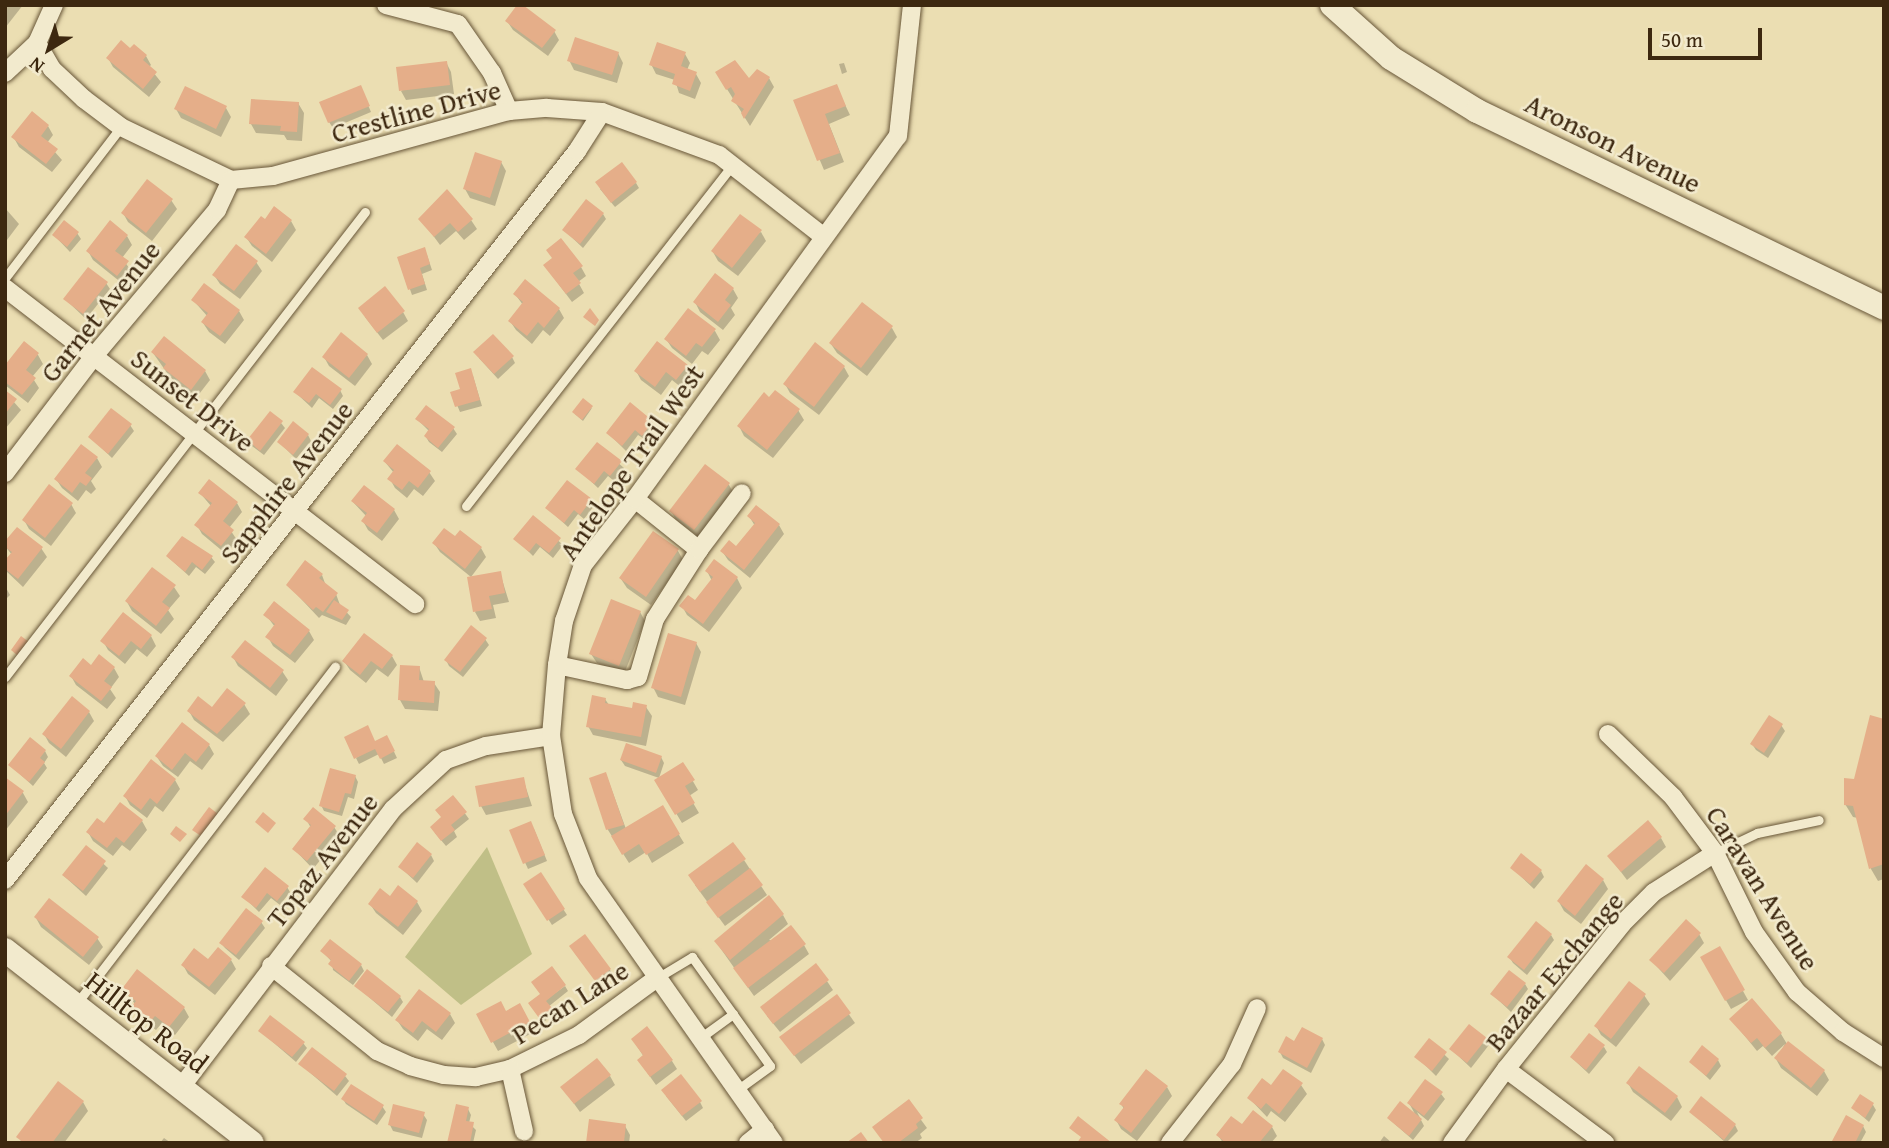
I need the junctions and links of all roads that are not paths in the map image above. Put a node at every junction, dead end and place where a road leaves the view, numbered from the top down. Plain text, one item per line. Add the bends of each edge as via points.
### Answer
1 (54, 5) edge
2 (386, 5) edge
3 (912, 5) edge
4 (1332, 5) edge
5 (37, 43) junction
6 (5, 73) edge
7 (509, 111) junction
8 (602, 112) junction
9 (121, 127) junction
10 (732, 165) junction
11 (232, 180) junction
12 (365, 212) dead end
13 (824, 237) junction
14 (5, 278) edge
15 (5, 288) edge
16 (1884, 308) edge
17 (94, 356) junction
18 (194, 434) junction
19 (5, 473) edge
20 (742, 493) dead end
21 (635, 499) junction
22 (466, 506) dead end
23 (295, 513) junction
24 (699, 550) junction
25 (415, 604) dead end
26 (556, 665) junction
27 (335, 667) dead end
28 (5, 677) edge
29 (1608, 734) dead end
30 (551, 736) junction
31 (1819, 820) dead end
32 (1716, 853) junction
33 (5, 880) edge
34 (5, 950) edge
35 (271, 966) junction
36 (657, 978) junction
37 (76, 1004) junction
38 (1257, 1008) dead end
39 (733, 1014) junction
40 (700, 1038) junction
41 (1884, 1058) edge
42 (510, 1069) junction
43 (1506, 1069) junction
44 (182, 1086) junction
45 (737, 1090) junction
46 (524, 1131) dead end
47 (769, 1136) edge
48 (252, 1143) edge
49 (748, 1143) edge
50 (1170, 1143) edge
51 (1452, 1143) edge
52 (1605, 1143) edge

1 - 5 street
2 - 7 street via 458,24 492,74
3 - 13 street, Antelope Trail West via 898,136
4 - 16 main road, Aronson Avenue via 1399,64 1477,111
5 - 6 street
5 - 9 street via 52,69
7 - 8 street, Crestline Drive
7 - 11 street, Crestline Drive via 273,176
8 - 10 street, Crestline Drive via 719,155
8 - 23 street, Sapphire Avenue via 578,151
9 - 11 street
9 - 14 lane
10 - 13 street, Crestline Drive
10 - 22 lane
11 - 17 street, Garnet Avenue via 217,210
12 - 18 lane
13 - 21 street, Antelope Trail West
15 - 17 street, Sunset Drive
17 - 18 street, Sunset Drive
17 - 19 street, Garnet Avenue
18 - 23 street, Sunset Drive
18 - 28 lane
20 - 24 street
21 - 24 street
21 - 26 street, Antelope Trail West via 583,565 564,621
23 - 25 street, Sunset Drive
23 - 33 street, Sapphire Avenue
24 - 26 street via 655,619 638,677 627,680
26 - 30 street, Antelope Trail West
27 - 37 lane
29 - 32 street, Caravan Avenue via 1673,797
30 - 35 street, Topaz Avenue via 486,746 446,761 393,809
30 - 36 street, Antelope Trail West via 563,814 588,878
31 - 32 lane via 1757,833
32 - 41 street, Caravan Avenue via 1754,932 1797,992 1843,1032
32 - 43 street, Bazaar Exchange via 1654,892 1622,924
34 - 37 main road, Hilltop Road
35 - 42 street, Pecan Lane via 377,1051 410,1066 476,1077
35 - 44 street, Topaz Avenue
36 - 39 lane via 692,957
36 - 40 street, Antelope Trail West
36 - 42 street, Pecan Lane via 579,1035
37 - 44 main road, Hilltop Road
38 - 50 street via 1233,1064
39 - 40 lane
39 - 45 lane via 770,1066
40 - 45 street, Antelope Trail West
42 - 46 street, Pecan Lane
43 - 51 street, Bazaar Exchange
43 - 52 street
44 - 48 main road, Hilltop Road
45 - 47 street, Antelope Trail West
47 - 49 street

